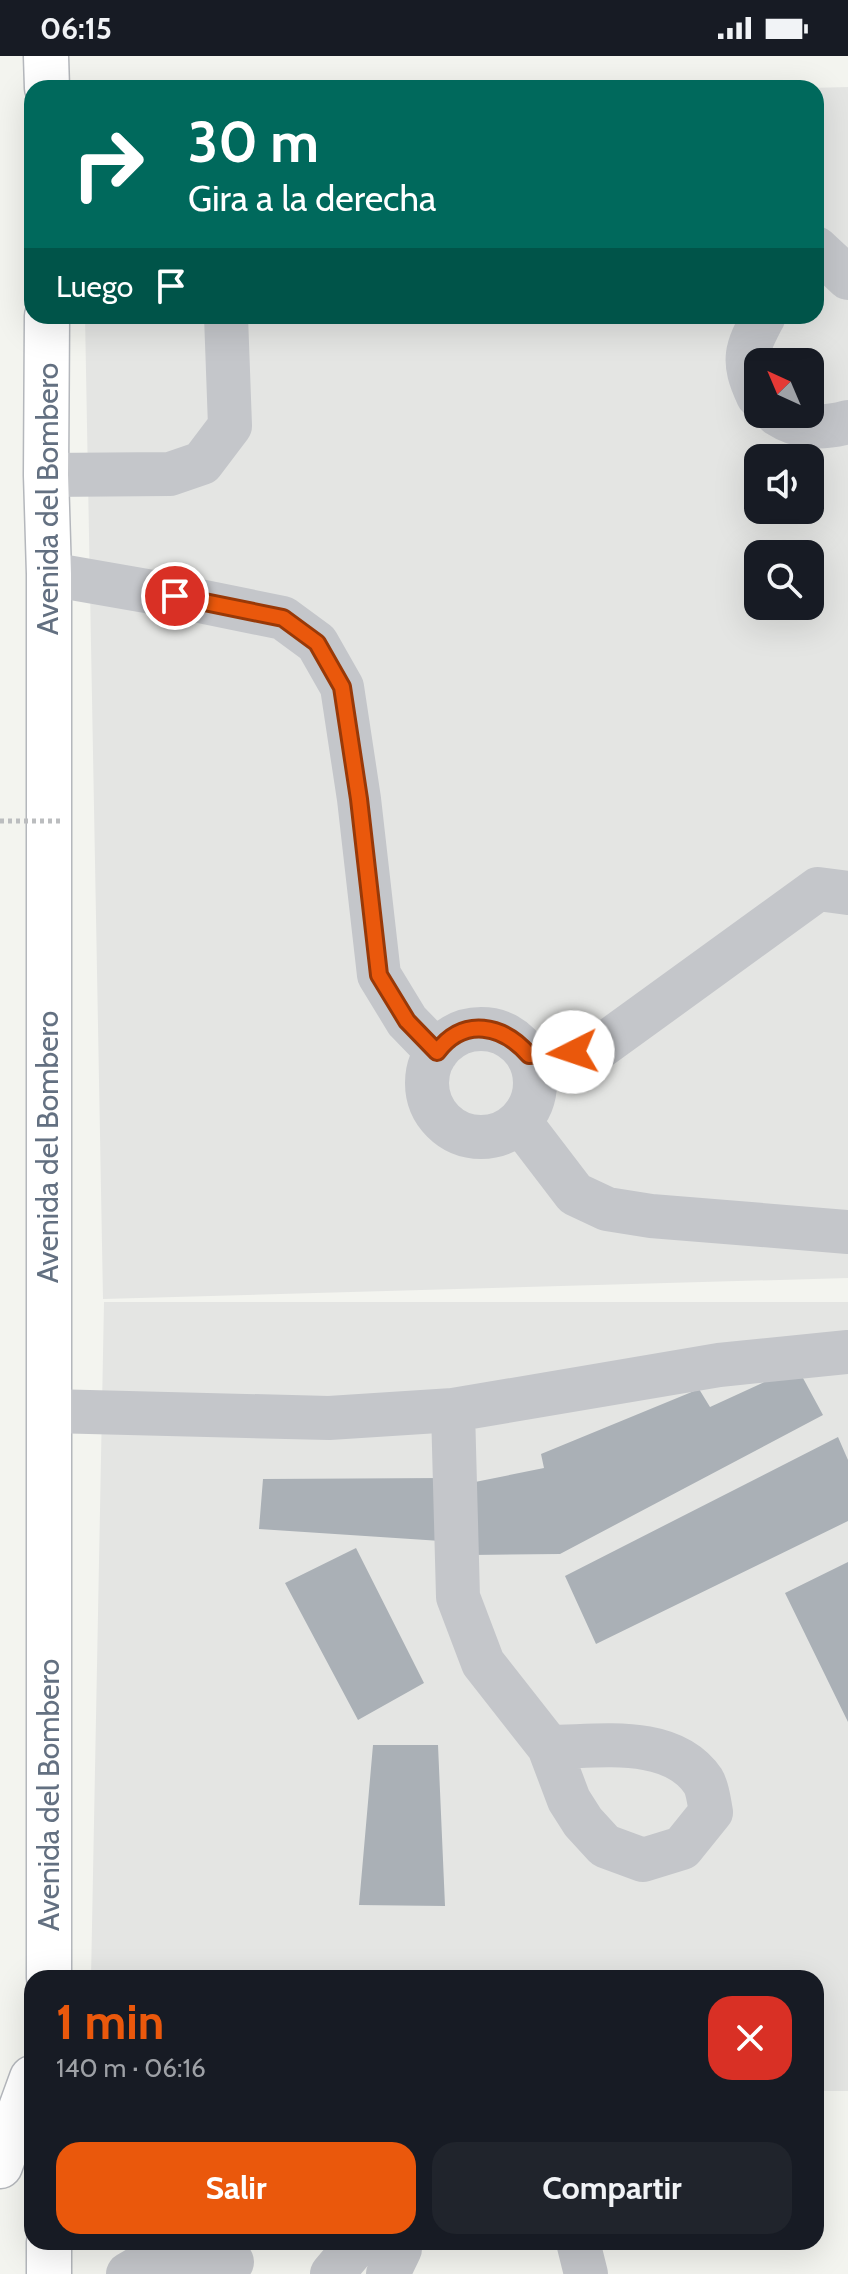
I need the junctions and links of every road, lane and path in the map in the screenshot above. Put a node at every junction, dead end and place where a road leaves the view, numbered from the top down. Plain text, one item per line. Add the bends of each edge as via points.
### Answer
1 (46, 56) edge
2 (47, 80) edge
3 (47, 324) edge
4 (226, 324) edge
5 (760, 324) edge
6 (747, 348) edge
7 (848, 422) edge
8 (824, 428) edge
9 (46, 475) junction
10 (49, 574) junction
11 (0, 821) edge
12 (64, 821) dead end
13 (848, 893) edge
14 (437, 1052) junction
15 (529, 1055) junction
16 (520, 1122) junction
17 (848, 1232) edge
18 (848, 1352) edge
19 (453, 1410) junction
20 (50, 1411) junction
21 (549, 1747) dead end
22 (49, 1970) edge
23 (24, 2100) edge
24 (0, 2166) edge
25 (49, 2250) edge
26 (352, 2250) edge
27 (400, 2250) edge
28 (580, 2250) edge
29 (227, 2259) edge
30 (49, 2274) edge
31 (128, 2274) edge
32 (332, 2274) edge
33 (388, 2274) edge
34 (586, 2274) edge

1 - 2 main road
3 - 9 main road, Avenida del Bombero
4 - 9 street via 230,426 202,463 170,474
5 - 6 street
7 - 8 street
9 - 10 main road, Avenida del Bombero
10 - 14 street via 283,618 317,643 342,687 379,975 407,1021
10 - 20 main road, Avenida del Bombero
11 - 12 path, bridge
13 - 15 street via 818,889 596,1050
14 - 15 street via 459,1033 479,1029 516,1040
14 - 16 street via 427,1080 429,1099 453,1130 475,1138 499,1135
15 - 16 street via 536,1078 533,1102
16 - 17 street via 575,1194 607,1209
18 - 19 street via 719,1365
19 - 20 street via 329,1418
19 - 21 street via 458,1597 483,1663
20 - 22 main road, Avenida del Bombero
23 - 24 main road
25 - 30 main road
26 - 32 street
27 - 33 street
28 - 34 street
29 - 31 street via 147,2263

